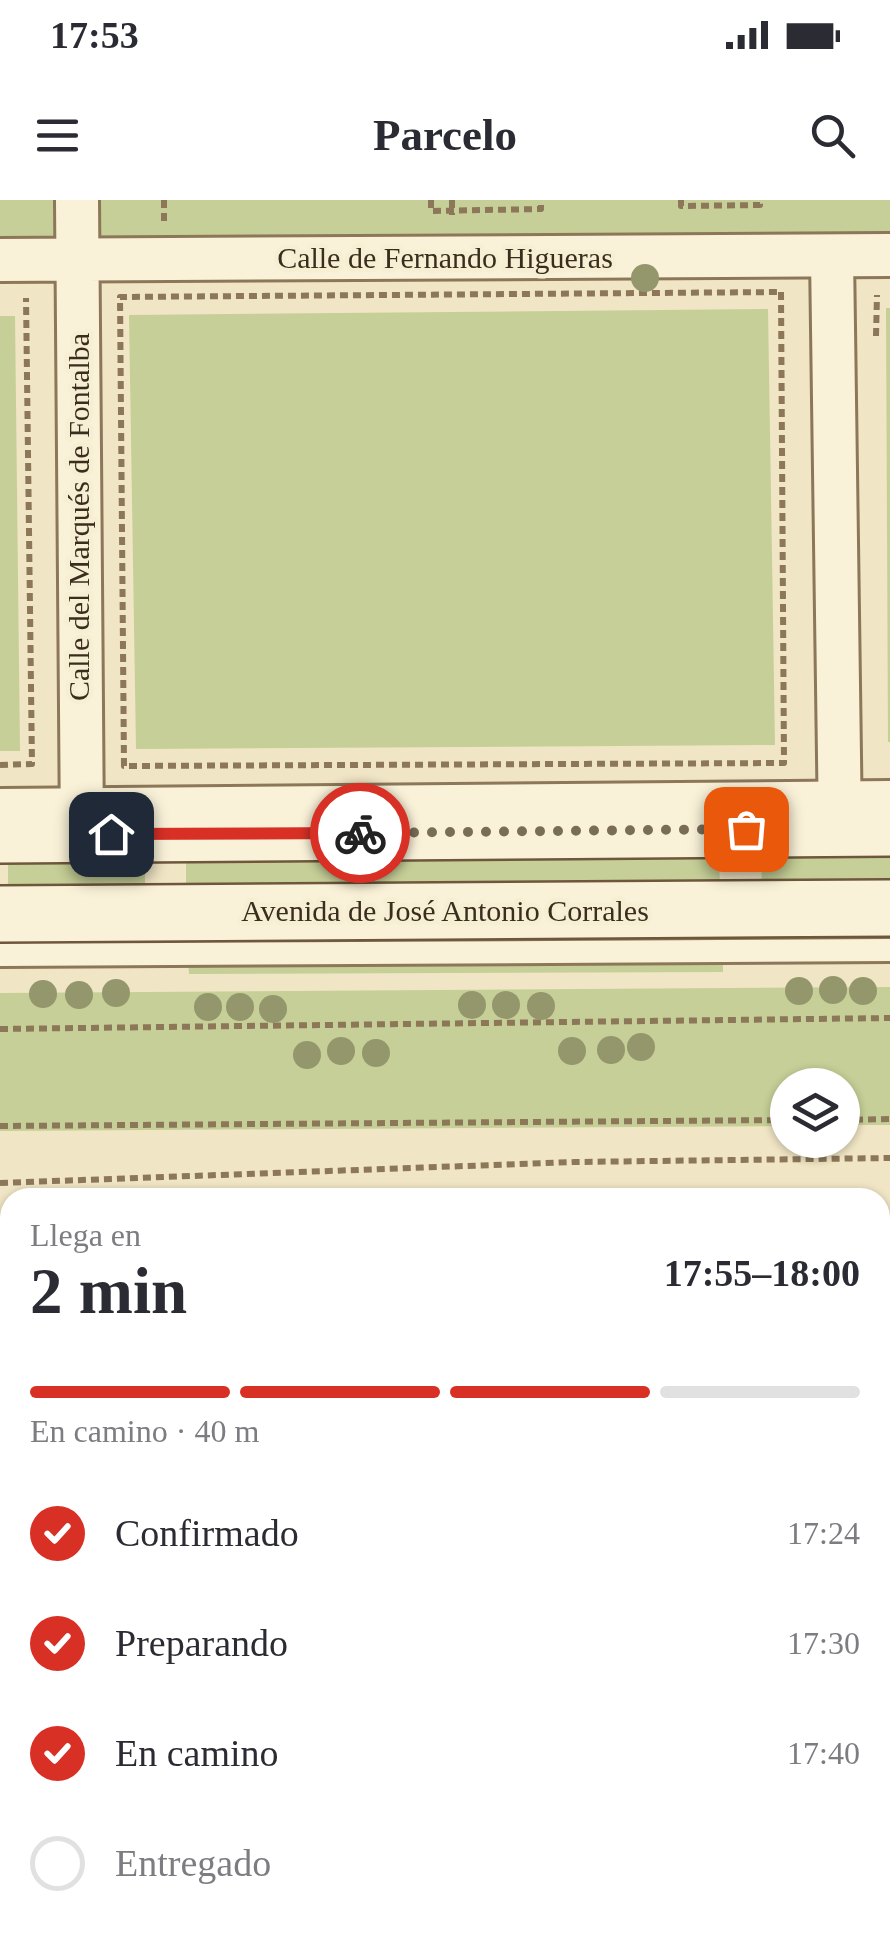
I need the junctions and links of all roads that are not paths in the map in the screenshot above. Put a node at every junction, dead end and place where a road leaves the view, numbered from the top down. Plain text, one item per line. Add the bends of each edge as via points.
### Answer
1 (78, 200) edge
2 (832, 256) junction
3 (890, 256) edge
4 (78, 260) junction
5 (7, 279) edge
6 (890, 792) edge
7 (0, 800) edge
8 (856, 816) edge
9 (82, 817) junction
10 (0, 835) edge
11 (890, 908) edge
12 (0, 914) edge
13 (890, 950) edge
14 (0, 954) edge

1 - 4 street, Calle del Marqués de Fontalba
2 - 3 street, Calle de Fernando Higueras
2 - 4 street, Calle de Fernando Higueras
2 - 8 street
4 - 5 street, Calle de Fernando Higueras
4 - 9 street, Calle del Marqués de Fontalba
6 - 8 lane
7 - 9 lane
8 - 9 street
9 - 10 street
11 - 12 street, Avenida de José Antonio Corrales
13 - 14 lane

